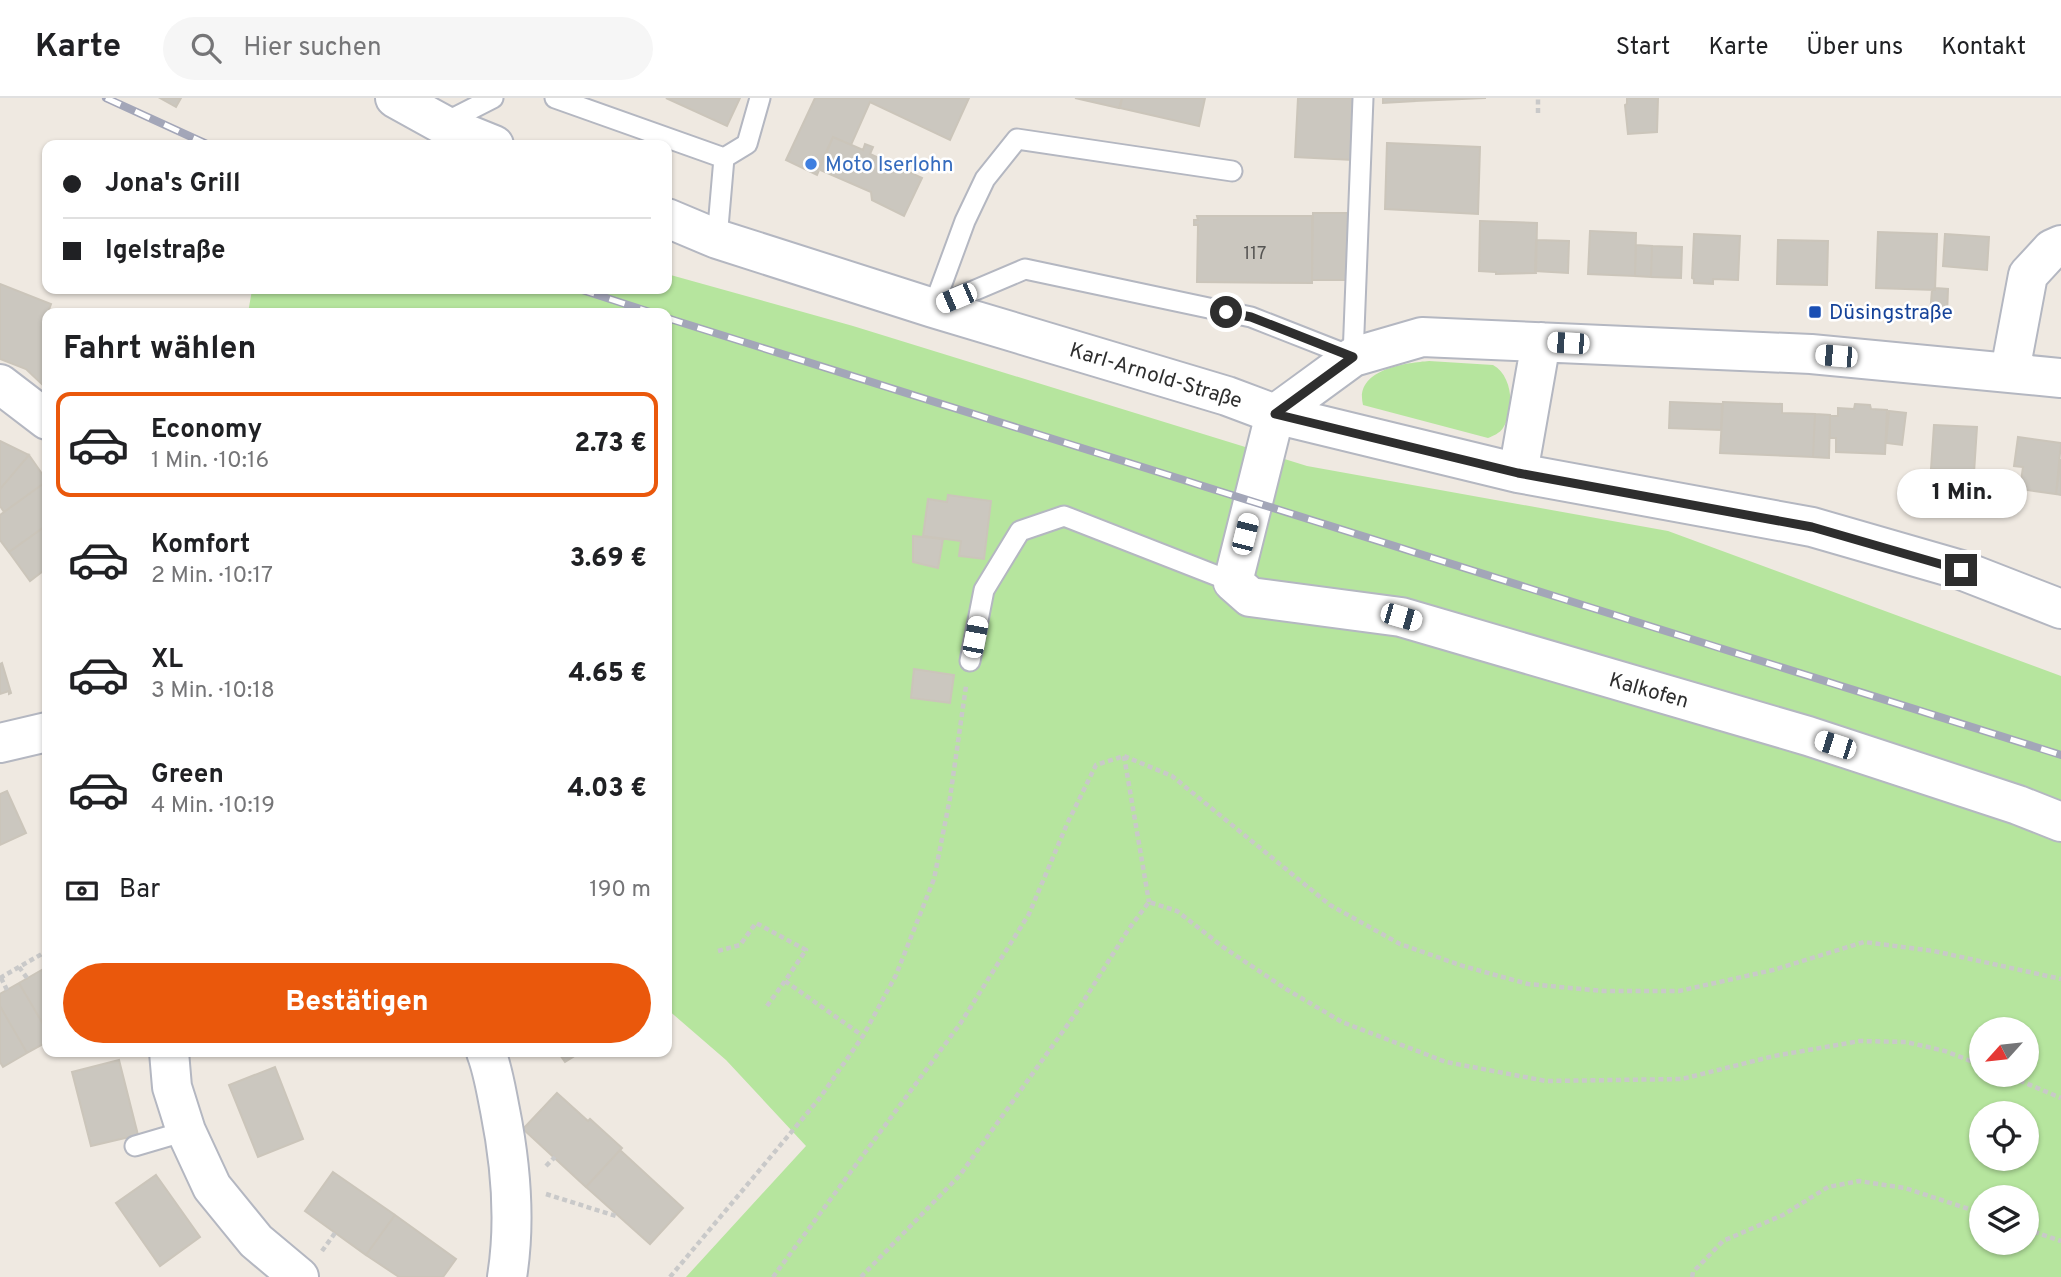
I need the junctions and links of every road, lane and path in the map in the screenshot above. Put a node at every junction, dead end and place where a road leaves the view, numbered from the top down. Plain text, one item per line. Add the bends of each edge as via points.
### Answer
1 (395, 98) edge
2 (493, 98) edge
3 (555, 98) edge
4 (760, 98) edge
5 (1363, 98) edge
6 (1538, 98) edge
7 (1538, 113) dead end
8 (442, 124) junction
9 (482, 140) edge
10 (724, 158) junction
11 (1232, 172) dead end
12 (672, 220) edge
13 (717, 239) junction
14 (2061, 245) edge
15 (933, 308) junction
16 (1541, 342) junction
17 (1353, 357) junction
18 (2010, 372) junction
19 (2061, 378) edge
20 (0, 384) edge
21 (1275, 414) junction
22 (42, 416) edge
23 (1518, 473) junction
24 (1233, 582) junction
25 (2061, 609) edge
26 (970, 660) joint
27 (42, 733) edge
28 (0, 743) edge
29 (1124, 756) junction
30 (2061, 822) edge
31 (1149, 902) junction
32 (718, 951) dead end
33 (42, 954) edge
34 (19, 967) junction
35 (0, 978) edge
36 (27, 978) dead end
37 (2061, 979) edge
38 (785, 981) junction
39 (7, 990) dead end
40 (767, 1006) dead end
41 (863, 1036) junction
42 (169, 1057) edge
43 (486, 1057) edge
44 (1969, 1060) edge
45 (2035, 1087) edge
46 (2061, 1098) edge
47 (186, 1131) junction
48 (135, 1146) dead end
49 (511, 1187) junction
50 (1969, 1209) edge
51 (619, 1217) dead end
52 (2039, 1233) edge
53 (2061, 1241) edge
54 (299, 1277) edge
55 (507, 1277) edge
56 (670, 1277) edge
57 (773, 1277) edge
58 (861, 1277) edge
59 (1692, 1277) edge

1 - 8 main road
2 - 8 lane
3 - 10 lane
4 - 10 lane via 747,144
5 - 17 lane
6 - 7 path
8 - 9 main road
10 - 13 lane
11 - 15 lane via 1017,139 985,179
12 - 13 main road, Karl-Arnold-Straße
13 - 15 main road, Karl-Arnold-Straße
14 - 18 main road via 2028,275
15 - 17 lane via 1026,269 1251,317
15 - 21 main road, Karl-Arnold-Straße
16 - 17 main road via 1422,337
16 - 18 main road via 1811,354
16 - 23 main road
17 - 21 main road
18 - 19 main road
20 - 22 main road
21 - 23 main road, Karl-Arnold-Straße
21 - 24 main road
23 - 25 main road, Karl-Arnold-Straße via 1812,527 1961,570
24 - 26 lane via 1064,516 1020,531 984,590
24 - 30 main road, Kalkofen via 1250,597 1401,617 1808,736
26 - 41 path via 934,879 896,975
27 - 28 main road
29 - 31 path
29 - 37 path via 1172,776 1319,896 1400,944 1528,984 1603,991 1679,991 1773,970 1864,942 1934,951
29 - 57 path via 1096,765 1029,914 974,1002
31 - 44 path via 1177,911 1223,947 1342,1022 1446,1062 1546,1081 1682,1079 1860,1041 1906,1042
31 - 58 path via 960,1175
32 - 38 path via 740,945 756,923 806,950
33 - 34 path
34 - 35 path
34 - 36 path
35 - 39 path
38 - 40 path
38 - 41 path
41 - 56 path via 819,1099
42 - 47 main road via 172,1087
43 - 49 main road via 506,1141
45 - 46 path
47 - 48 lane
47 - 54 main road via 212,1187 256,1241
49 - 51 path
49 - 55 main road via 513,1226
50 - 59 path via 1905,1188 1859,1181 1828,1187 1783,1215 1723,1241
52 - 53 path

